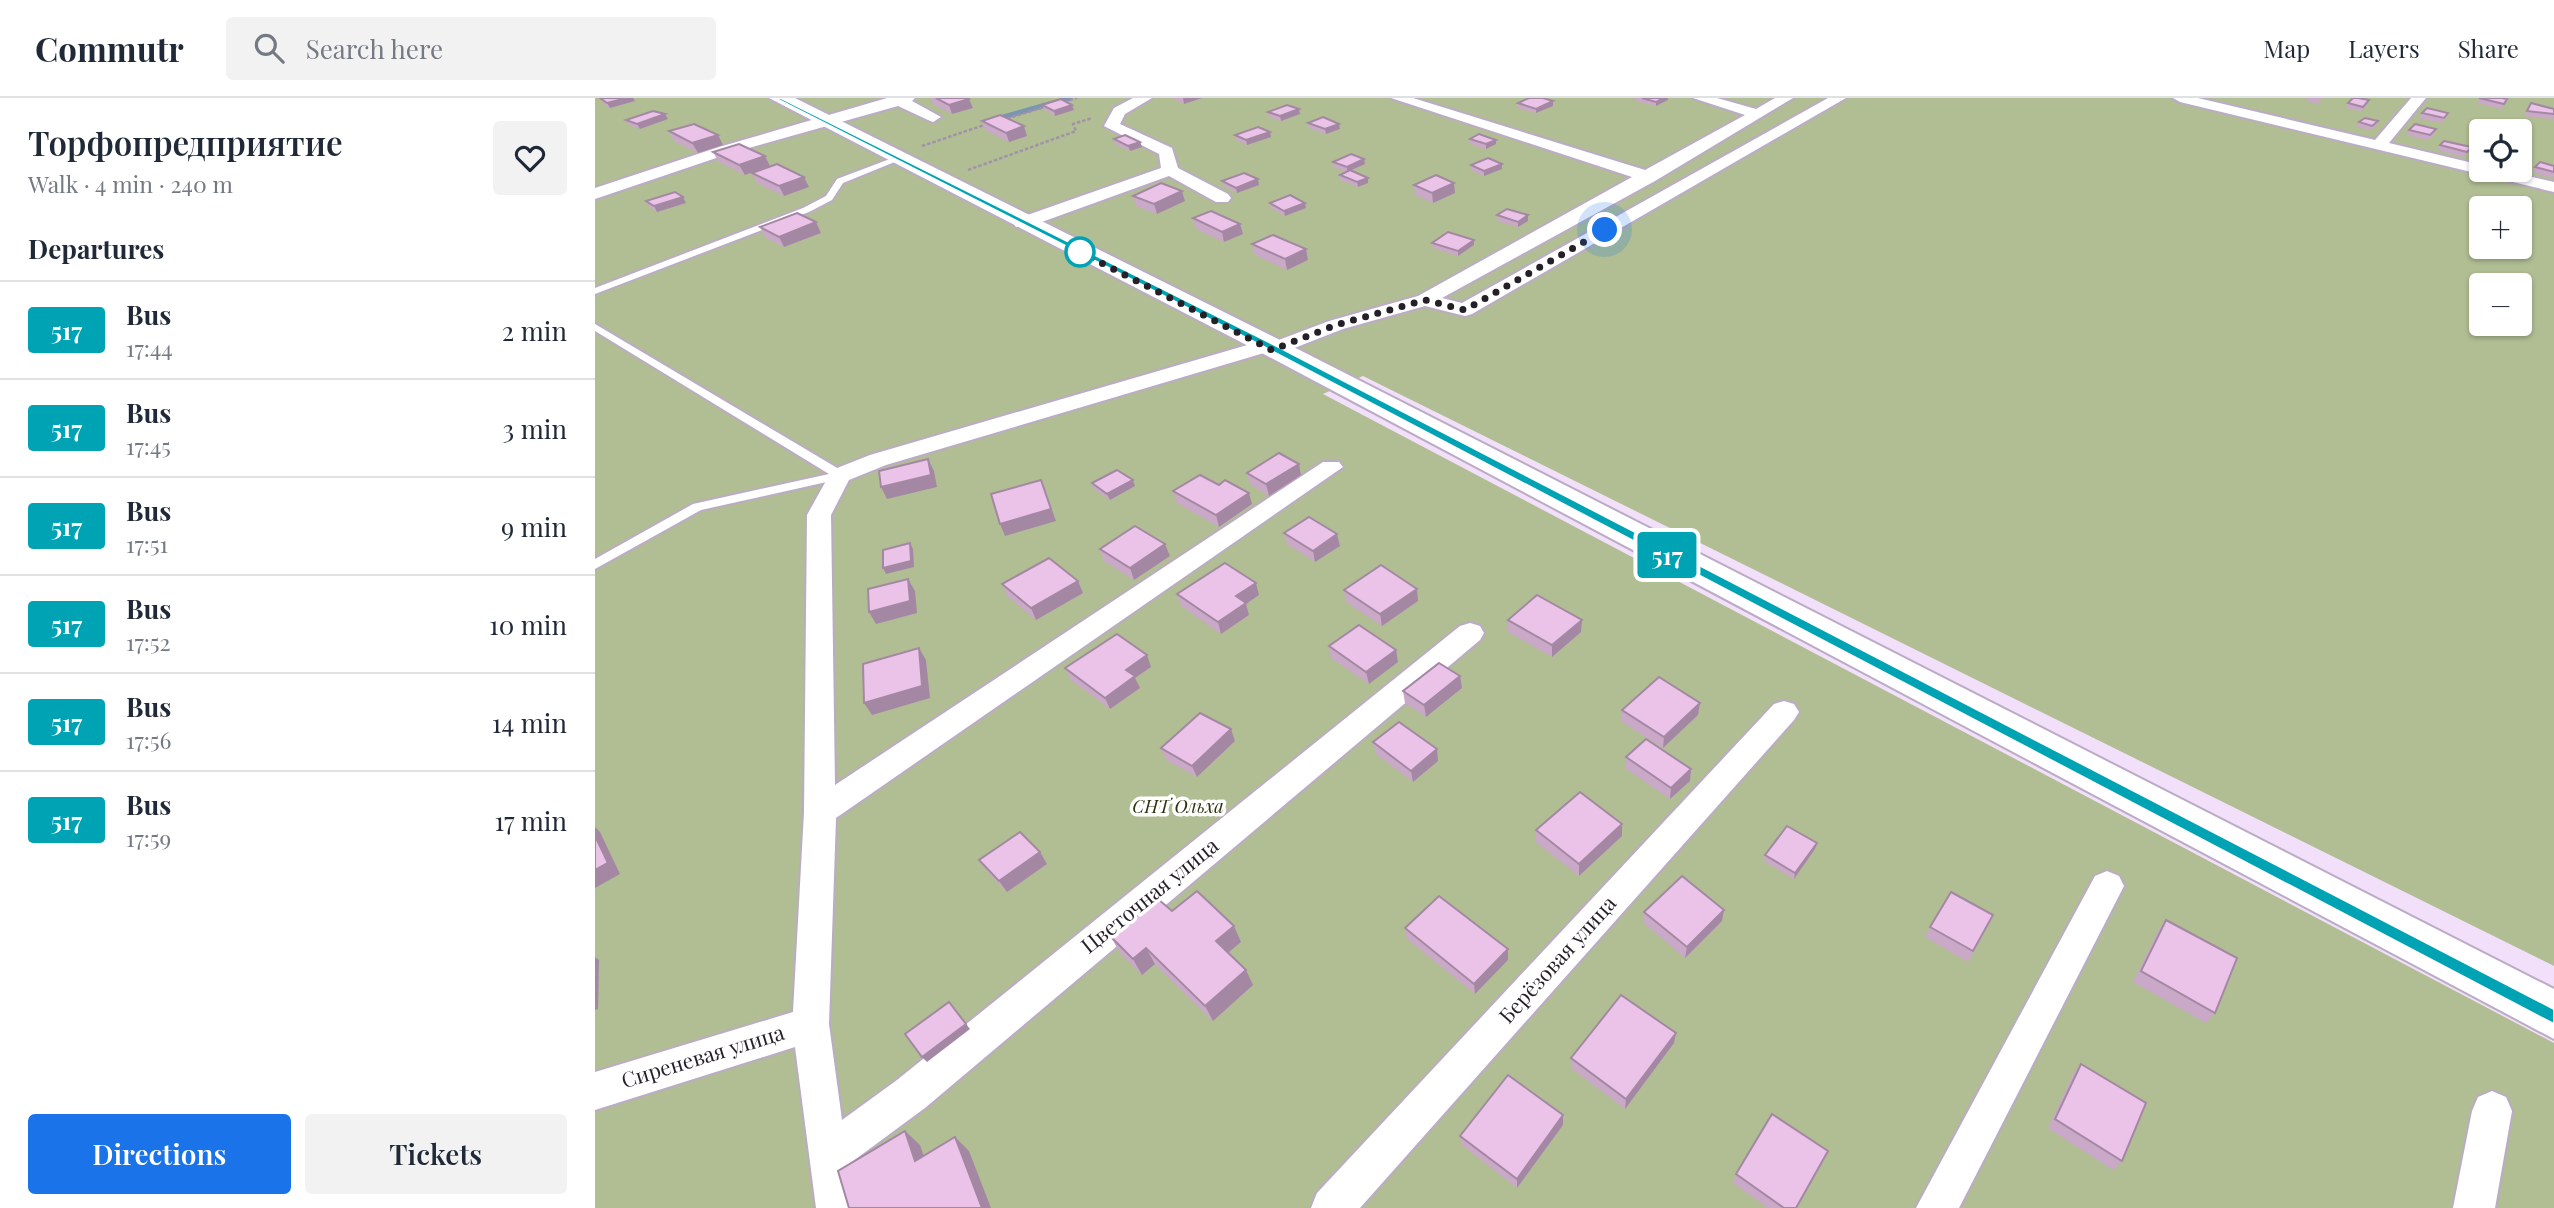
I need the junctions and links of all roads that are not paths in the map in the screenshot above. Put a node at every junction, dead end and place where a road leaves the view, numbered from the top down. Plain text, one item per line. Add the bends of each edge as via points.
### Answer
1 (779, 98) edge
2 (1145, 98) edge
3 (1398, 98) edge
4 (1700, 98) edge
5 (1786, 98) edge
6 (1839, 98) edge
7 (2180, 98) edge
8 (2419, 98) edge
9 (900, 99) edge
10 (2203, 100) edge
11 (1758, 114) junction
12 (933, 117) dead end
13 (822, 120) junction
14 (2379, 145) junction
15 (907, 154) junction
16 (2469, 167) edge
17 (1170, 170) junction
18 (1649, 177) junction
19 (2532, 182) edge
20 (2554, 187) edge
21 (595, 194) edge
22 (1222, 198) dead end
23 (1021, 223) junction
24 (595, 291) edge
25 (1425, 300) junction
26 (595, 327) edge
27 (1270, 348) junction
28 (1331, 467) dead end
29 (840, 475) junction
30 (595, 565) edge
31 (1470, 633) dead end
32 (1784, 712) dead end
33 (820, 812) junction
34 (2107, 886) dead end
35 (2554, 1015) edge
36 (811, 1024) junction
37 (595, 1091) edge
38 (2492, 1111) dead end
39 (827, 1155) junction
40 (837, 1208) edge
41 (1332, 1208) edge
42 (1937, 1208) edge
43 (2474, 1208) edge

1 - 13 main road
2 - 17 street via 1121,109 1112,126 1166,150
3 - 18 street
4 - 11 street
5 - 11 street
6 - 25 street via 1465,310
7 - 10 street
8 - 14 street
9 - 12 street
9 - 13 street
10 - 14 street
11 - 18 street
13 - 15 main road
13 - 21 street
14 - 16 street
15 - 23 main road
15 - 24 lane via 840,181 829,198 806,210
17 - 22 street
17 - 23 street
18 - 25 street
19 - 20 street
23 - 27 main road
25 - 27 street
26 - 29 lane
27 - 29 street via 923,444
27 - 35 main road
28 - 33 street
29 - 30 lane via 697,507
29 - 33 street via 819,515
31 - 39 street, Цветочная улица via 911,1094
32 - 41 street, Берёзовая улица
33 - 36 street
34 - 42 street
36 - 37 street, Сиреневая улица
36 - 39 street
38 - 43 street
39 - 40 street

